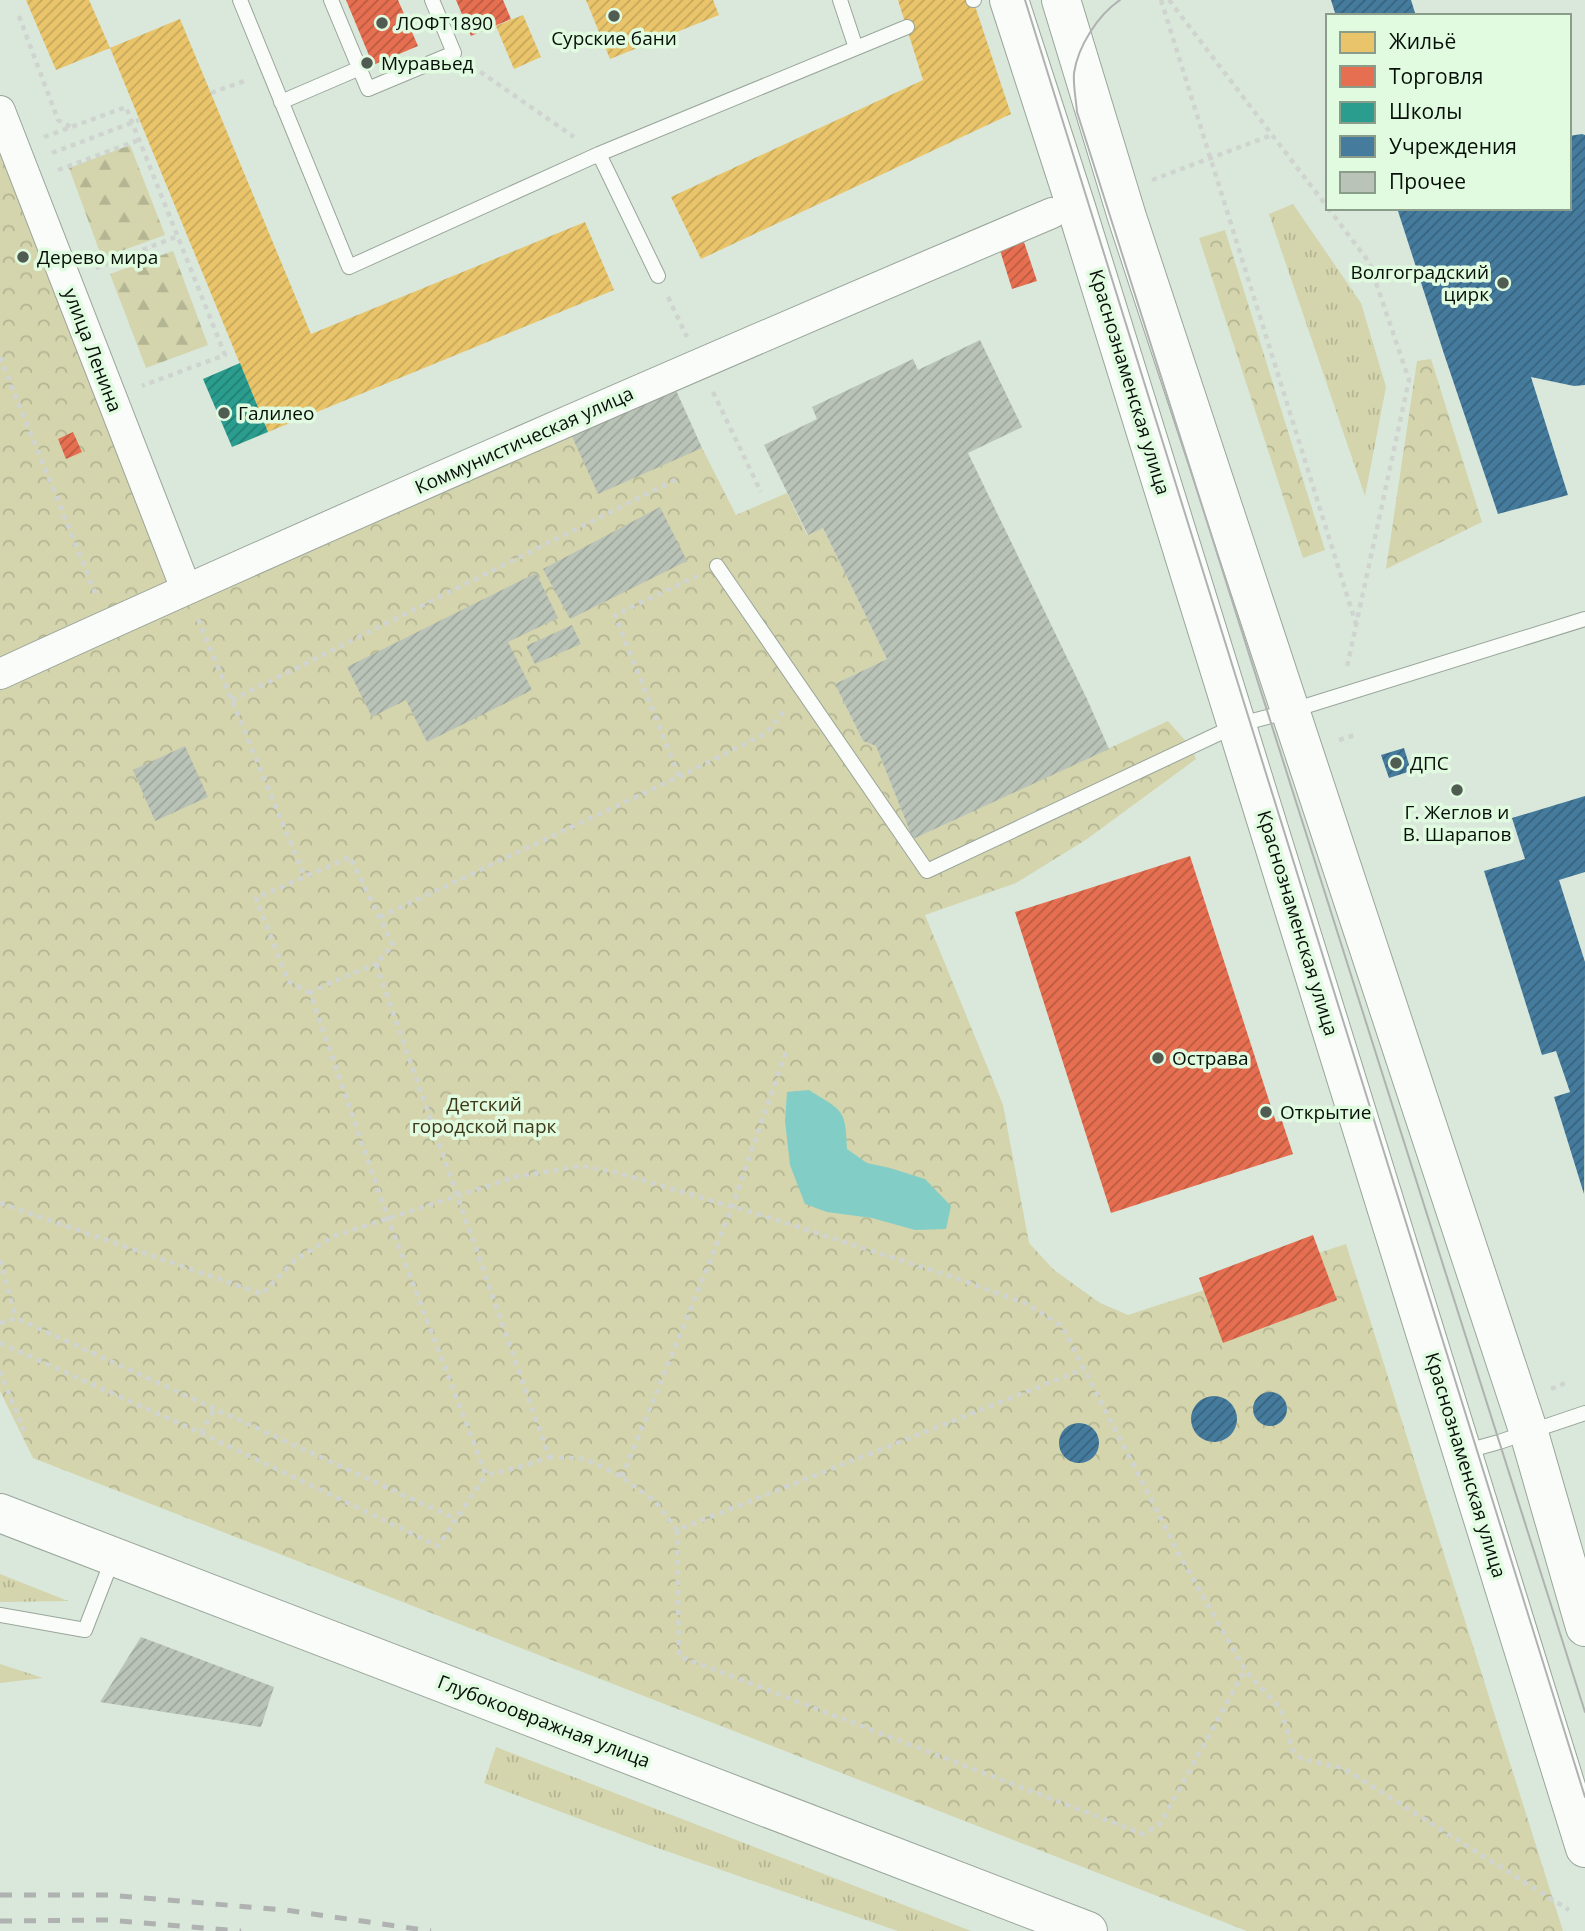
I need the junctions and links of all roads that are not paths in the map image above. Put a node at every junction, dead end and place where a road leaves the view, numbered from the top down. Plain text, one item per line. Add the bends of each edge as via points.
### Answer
1 (240, 0) edge
2 (331, 0) edge
3 (432, 0) edge
4 (840, 0) edge
5 (1009, 0) edge
6 (1061, 0) edge
7 (907, 27) dead end
8 (856, 48) junction
9 (360, 68) junction
10 (281, 102) junction
11 (0, 111) edge
12 (599, 154) junction
13 (1052, 213) dead end
14 (658, 276) dead end
15 (717, 566) road end
16 (186, 589) junction
17 (1585, 619) edge
18 (0, 674) edge
19 (1290, 711) junction
20 (1237, 725) junction
21 (1585, 1413) edge
22 (1529, 1433) junction
23 (1461, 1453) junction
24 (0, 1513) edge
25 (114, 1556) junction
26 (0, 1615) edge
27 (1585, 1627) edge
28 (1585, 1848) edge
29 (1087, 1931) edge

1 - 10 lane
2 - 9 lane
3 - 9 lane via 454,54 368,89
4 - 8 lane
5 - 20 main road, Краснознаменская улица
6 - 19 main road via 1127,217
7 - 8 lane
8 - 12 lane
9 - 10 lane
10 - 12 lane via 349,267
11 - 16 street, улица Ленина
12 - 14 lane
13 - 16 street, Коммунистическая улица
15 - 20 lane via 927,871
16 - 18 street, Коммунистическая улица
17 - 19 lane
19 - 20 lane
19 - 22 main road
20 - 23 main road, Краснознаменская улица
21 - 22 lane
22 - 23 lane
22 - 27 main road
23 - 28 main road, Краснознаменская улица
24 - 25 main road, Глубокоовражная улица
25 - 26 lane via 85,1630
25 - 29 main road, Глубокоовражная улица

